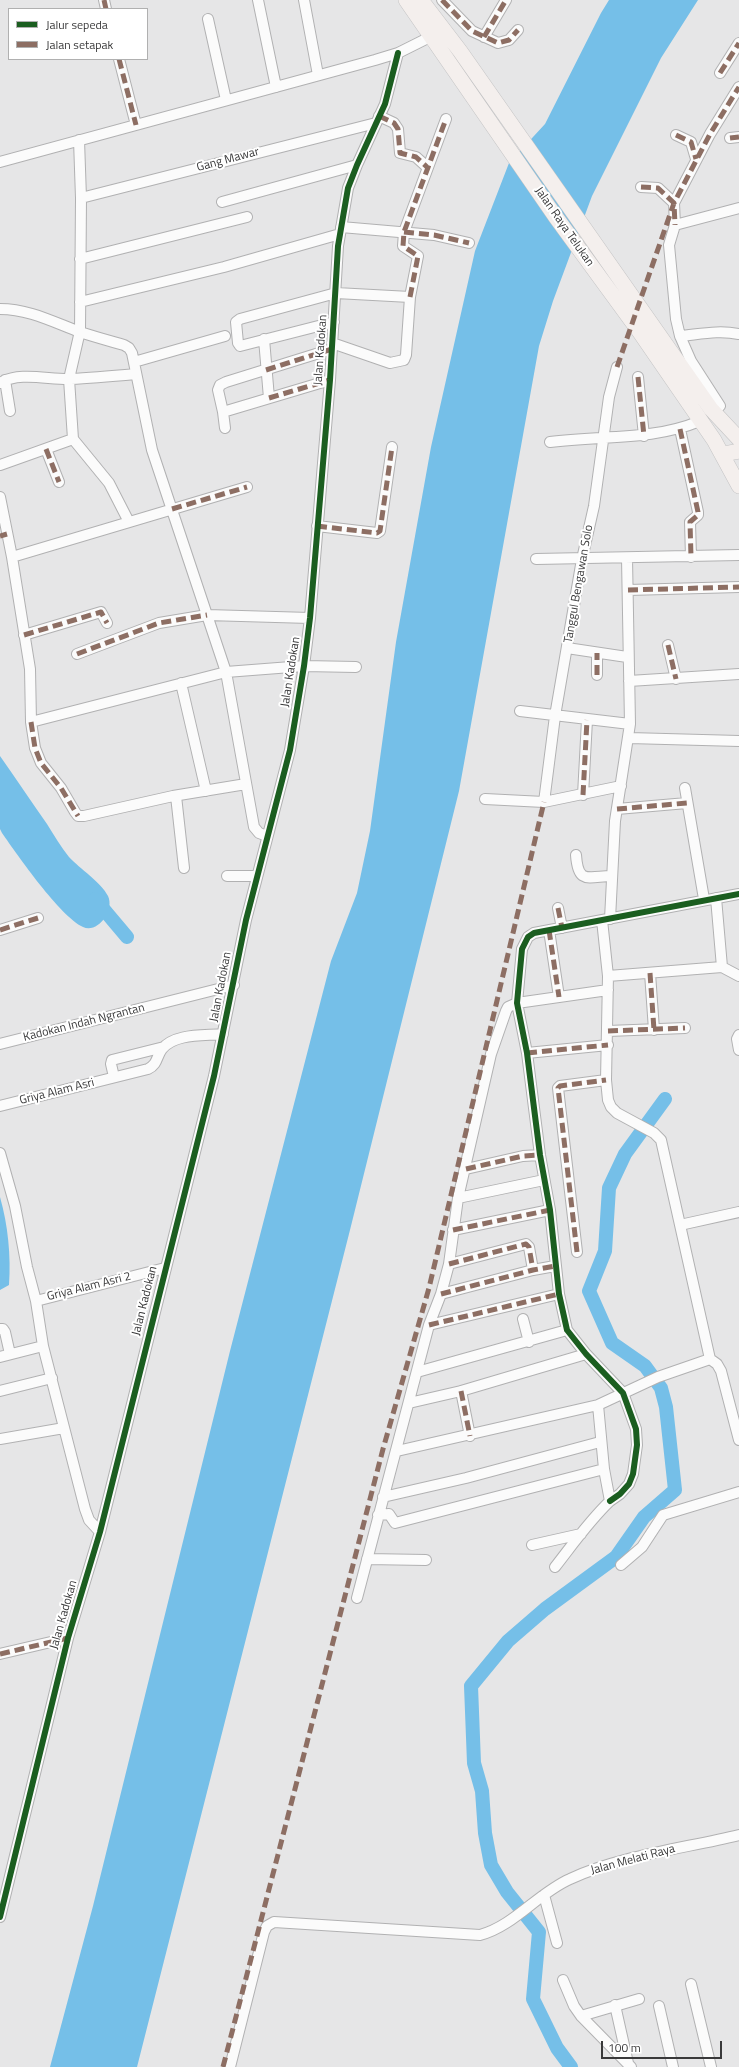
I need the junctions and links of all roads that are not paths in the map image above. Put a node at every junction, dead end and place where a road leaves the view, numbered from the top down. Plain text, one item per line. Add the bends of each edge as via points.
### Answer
1 (258, 0) edge
2 (304, 0) edge
3 (406, 0) edge
4 (421, 0) edge
5 (442, 0) edge
6 (506, 0) edge
7 (208, 19) dead end
8 (518, 30) dead end
9 (432, 36) junction
10 (484, 37) junction
11 (739, 43) edge
12 (398, 53) junction
13 (453, 54) junction
14 (119, 60) edge
15 (720, 73) dead end
16 (318, 76) junction
17 (276, 87) junction
18 (739, 87) edge
19 (226, 100) junction
20 (377, 119) junction
21 (446, 119) dead end
22 (136, 125) junction
23 (676, 135) dead end
24 (79, 140) junction
25 (696, 159) junction
26 (0, 162) edge
27 (357, 165) junction
28 (427, 167) junction
29 (641, 187) dead end
30 (81, 198) junction
31 (222, 202) dead end
32 (674, 203) junction
33 (739, 208) edge
34 (247, 217) dead end
35 (675, 225) junction
36 (340, 230) junction
37 (404, 232) junction
38 (469, 242) dead end
39 (80, 259) junction
40 (336, 293) junction
41 (410, 297) junction
42 (80, 302) junction
43 (0, 309) edge
44 (334, 322) junction
45 (80, 331) junction
46 (739, 334) edge
47 (225, 336) dead end
48 (680, 336) junction
49 (264, 339) junction
50 (332, 346) junction
51 (134, 362) junction
52 (617, 366) dead end
53 (266, 370) junction
54 (136, 374) junction
55 (638, 377) dead end
56 (69, 379) junction
57 (330, 380) junction
58 (2, 381) edge
59 (269, 398) junction
60 (720, 406) dead end
61 (10, 411) dead end
62 (223, 412) junction
63 (700, 421) junction
64 (225, 428) dead end
65 (680, 429) junction
66 (644, 436) junction
67 (603, 438) junction
68 (739, 439) edge
69 (73, 440) junction
70 (550, 442) dead end
71 (392, 447) dead end
72 (46, 449) junction
73 (739, 451) edge
74 (723, 454) junction
75 (0, 466) edge
76 (735, 469) edge
77 (59, 482) dead end
78 (739, 486) edge
79 (247, 487) dead end
80 (0, 497) edge
81 (172, 509) junction
82 (129, 522) junction
83 (317, 526) junction
84 (3, 535) edge
85 (739, 555) edge
86 (12, 557) junction
87 (690, 557) junction
88 (627, 558) junction
89 (536, 559) dead end
90 (582, 559) junction
91 (739, 587) edge
92 (628, 590) junction
93 (207, 615) junction
94 (310, 618) junction
95 (107, 623) dead end
96 (24, 635) junction
97 (668, 645) dead end
98 (567, 648) junction
99 (597, 653) junction
100 (77, 654) dead end
101 (628, 657) junction
102 (304, 666) junction
103 (356, 667) dead end
104 (226, 672) junction
105 (739, 674) edge
106 (597, 675) dead end
107 (676, 678) junction
108 (629, 681) junction
109 (180, 683) junction
110 (520, 711) dead end
111 (554, 716) junction
112 (588, 720) junction
113 (31, 722) junction
114 (630, 724) junction
115 (629, 738) junction
116 (739, 741) edge
117 (246, 784) junction
118 (621, 786) junction
119 (685, 788) dead end
120 (206, 791) junction
121 (583, 795) junction
122 (176, 796) junction
123 (485, 799) dead end
124 (544, 802) junction
125 (687, 803) junction
126 (617, 809) junction
127 (268, 836) junction
128 (576, 855) dead end
129 (184, 868) dead end
130 (227, 876) dead end
131 (257, 876) junction
132 (611, 876) junction
133 (739, 894) edge
134 (716, 898) junction
135 (704, 899) junction
136 (558, 908) dead end
137 (38, 918) dead end
138 (606, 919) junction
139 (562, 928) junction
140 (0, 930) edge
141 (548, 930) junction
142 (725, 969) junction
143 (650, 973) junction
144 (608, 976) junction
145 (739, 976) edge
146 (234, 985) junction
147 (608, 990) junction
148 (559, 997) junction
149 (517, 1003) junction
150 (685, 1028) dead end
151 (654, 1030) junction
152 (608, 1031) junction
153 (223, 1034) junction
154 (739, 1035) edge
155 (0, 1044) edge
156 (608, 1045) junction
157 (164, 1046) junction
158 (739, 1050) edge
159 (527, 1053) junction
160 (114, 1077) junction
161 (606, 1080) junction
162 (0, 1106) edge
163 (0, 1153) edge
164 (540, 1155) junction
165 (466, 1169) junction
166 (544, 1180) junction
167 (458, 1198) junction
168 (550, 1210) junction
169 (739, 1212) edge
170 (680, 1225) junction
171 (453, 1230) junction
172 (577, 1252) dead end
173 (448, 1264) junction
174 (555, 1266) junction
175 (164, 1268) junction
176 (533, 1270) junction
177 (441, 1294) junction
178 (558, 1294) junction
179 (36, 1301) junction
180 (523, 1320) dead end
181 (429, 1325) junction
182 (0, 1329) edge
183 (567, 1330) junction
184 (529, 1342) junction
185 (43, 1346) junction
186 (586, 1354) junction
187 (5, 1356) edge
188 (710, 1359) junction
189 (417, 1372) junction
190 (52, 1378) junction
191 (0, 1391) edge
192 (461, 1391) junction
193 (623, 1393) junction
194 (409, 1403) junction
195 (598, 1404) junction
196 (64, 1428) junction
197 (470, 1436) junction
198 (0, 1439) edge
199 (739, 1440) edge
200 (600, 1442) junction
201 (397, 1451) junction
202 (604, 1469) junction
203 (739, 1492) edge
204 (383, 1497) junction
205 (610, 1501) junction
206 (378, 1515) junction
207 (100, 1532) junction
208 (581, 1534) junction
209 (532, 1545) dead end
210 (367, 1559) junction
211 (426, 1560) dead end
212 (555, 1566) dead end
213 (621, 1566) dead end
214 (358, 1598) dead end
215 (68, 1638) junction
216 (0, 1654) edge
217 (739, 1835) edge
218 (3, 1890) edge
219 (544, 1895) junction
220 (0, 1917) edge
221 (557, 1943) dead end
222 (563, 1980) dead end
223 (691, 1984) dead end
224 (638, 1999) dead end
225 (615, 2005) junction
226 (659, 2006) dead end
227 (581, 2016) junction
228 (630, 2065) edge
229 (230, 2067) edge
230 (673, 2067) edge
231 (711, 2067) edge

1 - 17 street
2 - 16 street
3 - 9 main road, Jalan Raya Telukan
4 - 13 main road, Jalan Raya Telukan
5 - 10 street via 464,24
6 - 10 street
7 - 19 street
8 - 10 street via 502,43
9 - 12 street
9 - 13 main road, Jalan Raya Telukan
11 - 15 street
12 - 16 street
12 - 20 street, Jalan Kadokan via 391,86
13 - 63 main road, Jalan Raya Telukan via 555,216 639,331
13 - 68 main road, Jalan Raya Telukan via 711,409
14 - 22 street
16 - 17 street
17 - 19 street
18 - 25 street
19 - 22 street
20 - 27 street, Jalan Kadokan
20 - 28 street via 394,124 398,129 400,153 416,157
20 - 30 street, Gang Mawar
21 - 28 street
22 - 24 street
23 - 25 street via 691,142
24 - 26 street
24 - 30 street
25 - 32 street
27 - 31 street
27 - 36 street, Jalan Kadokan via 345,200
28 - 37 street
29 - 32 street via 658,188
30 - 39 street
32 - 35 street
33 - 35 street
34 - 39 street
35 - 48 street via 669,245 676,320
36 - 37 street
36 - 40 street, Jalan Kadokan
36 - 42 street via 224,267
37 - 38 street
37 - 41 street via 403,246 418,256
39 - 42 street
40 - 41 street
40 - 44 street, Jalan Kadokan
40 - 49 street via 236,322 239,345
41 - 50 street via 404,360 390,363
42 - 45 street
43 - 45 street via 27,312
44 - 49 street
44 - 50 street, Jalan Kadokan
45 - 51 street via 124,345 129,348
45 - 56 street
46 - 48 street via 711,332
47 - 51 street
48 - 60 street via 691,361
49 - 53 street
50 - 53 street
50 - 57 street, Jalan Kadokan
51 - 54 street
52 - 67 street, Tanggul Bengawan Solo
53 - 59 street
53 - 62 street via 220,385 218,390
54 - 56 street
54 - 81 street via 152,450
55 - 66 street
56 - 58 street via 22,377
56 - 69 street
57 - 59 street
57 - 83 street, Jalan Kadokan
58 - 61 street
59 - 62 street
62 - 64 street
63 - 65 street
63 - 74 main road, Jalan Raya Telukan
65 - 66 street
65 - 87 street via 698,512 690,522
66 - 67 street
67 - 70 street
67 - 90 street, Tanggul Bengawan Solo via 594,506
69 - 72 street
69 - 82 street via 109,483
71 - 83 street via 380,531 377,533
72 - 75 street
72 - 77 street
73 - 74 main road
74 - 76 main road, Jalan Raya Telukan
76 - 78 main road, Jalan Raya Telukan
79 - 81 street
80 - 84 street
81 - 82 street
81 - 93 street
82 - 86 street
83 - 94 street, Jalan Kadokan
84 - 86 street
85 - 87 street
86 - 96 street
87 - 88 street
88 - 90 street
88 - 92 street
89 - 90 street
90 - 98 street, Tanggul Bengawan Solo
91 - 92 street
92 - 101 street
93 - 94 street
93 - 100 street via 160,623
93 - 104 street
94 - 102 street, Jalan Kadokan
95 - 96 street via 101,612
96 - 113 street via 30,669
97 - 107 street
98 - 99 street
98 - 111 street, Tanggul Bengawan Solo
99 - 101 street
99 - 106 street
101 - 108 street
102 - 103 street
102 - 104 street
102 - 127 street, Jalan Kadokan via 290,750
104 - 109 street
104 - 117 street
105 - 107 street
107 - 108 street
108 - 114 street
109 - 113 street
109 - 120 street
110 - 111 street
111 - 112 street
111 - 124 street, Tanggul Bengawan Solo
112 - 114 street
112 - 121 street
113 - 122 street via 35,748 41,763 61,788 78,816
114 - 115 street
115 - 116 street
115 - 118 street
117 - 120 street
117 - 127 street via 254,827 259,833
118 - 121 street
118 - 126 street
119 - 125 street
120 - 122 street
121 - 124 street
122 - 129 street
123 - 124 street
125 - 126 street
125 - 135 street
126 - 132 street
127 - 131 street, Jalan Kadokan
128 - 132 street via 577,870 585,878
130 - 131 street
131 - 146 street, Jalan Kadokan
132 - 138 street
133 - 134 street
134 - 135 street
134 - 142 street
135 - 138 street
136 - 139 street
137 - 140 street
138 - 139 street
138 - 144 street
139 - 141 street
141 - 148 street
141 - 149 street via 534,933 524,942
142 - 143 street
142 - 145 street
143 - 144 street
143 - 151 street
144 - 147 street
146 - 153 street, Jalan Kadokan
146 - 155 street, Kadokan Indah Ngrantan
147 - 148 street
147 - 152 street
148 - 149 street
149 - 159 street
149 - 165 street via 508,1007 506,1011 492,1054
150 - 151 street
151 - 152 street
152 - 156 street
153 - 157 street via 176,1039
153 - 175 street, Jalan Kadokan
154 - 158 street
156 - 159 street
156 - 161 street
157 - 160 street, Griya Alam Asri via 153,1066
157 - 160 street via 112,1060
159 - 164 street
160 - 162 street, Griya Alam Asri
161 - 170 street via 611,1107 661,1140
161 - 172 street via 558,1088
163 - 179 street via 16,1206
164 - 165 street via 523,1156
164 - 166 street
165 - 167 street
166 - 167 street
166 - 168 street
167 - 171 street
168 - 171 street
168 - 174 street
169 - 170 street
170 - 188 street
171 - 173 street
173 - 176 street via 526,1244 529,1247
173 - 177 street
174 - 176 street
174 - 178 street
175 - 179 street, Griya Alam Asri 2
175 - 207 street, Jalan Kadokan
176 - 177 street
177 - 181 street
178 - 181 street
178 - 183 street
179 - 185 street
180 - 184 street
181 - 189 street
182 - 187 street via 5,1332
183 - 184 street
183 - 186 street
184 - 189 street
185 - 187 street
185 - 190 street
186 - 192 street
186 - 193 street
188 - 193 street via 645,1382
188 - 199 street via 721,1371
189 - 194 street
190 - 191 street
190 - 196 street
192 - 194 street
192 - 197 street
193 - 195 street
193 - 205 street via 636,1429 637,1445 629,1484
194 - 201 street
195 - 197 street
195 - 200 street
196 - 198 street
196 - 207 street via 85,1509 89,1520
197 - 201 street
200 - 202 street
200 - 204 street
201 - 204 street
202 - 205 street
202 - 206 street via 395,1522 389,1514
203 - 213 street via 663,1515 642,1547
204 - 206 street
205 - 208 street
206 - 210 street
207 - 215 street, Jalan Kadokan
208 - 209 street
208 - 212 street
210 - 211 street
210 - 214 street
215 - 216 street
215 - 218 street, Jalan Kadokan
217 - 219 street, Jalan Melati Raya via 617,1863 569,1879
218 - 220 street, Jalan Kadokan
219 - 221 street
219 - 229 street, Jalan Melati Raya via 498,1928 480,1935 274,1922 267,1926 264,1932
222 - 227 street
223 - 231 street
224 - 225 street
225 - 227 street
225 - 228 street
226 - 230 street
227 - 228 street

